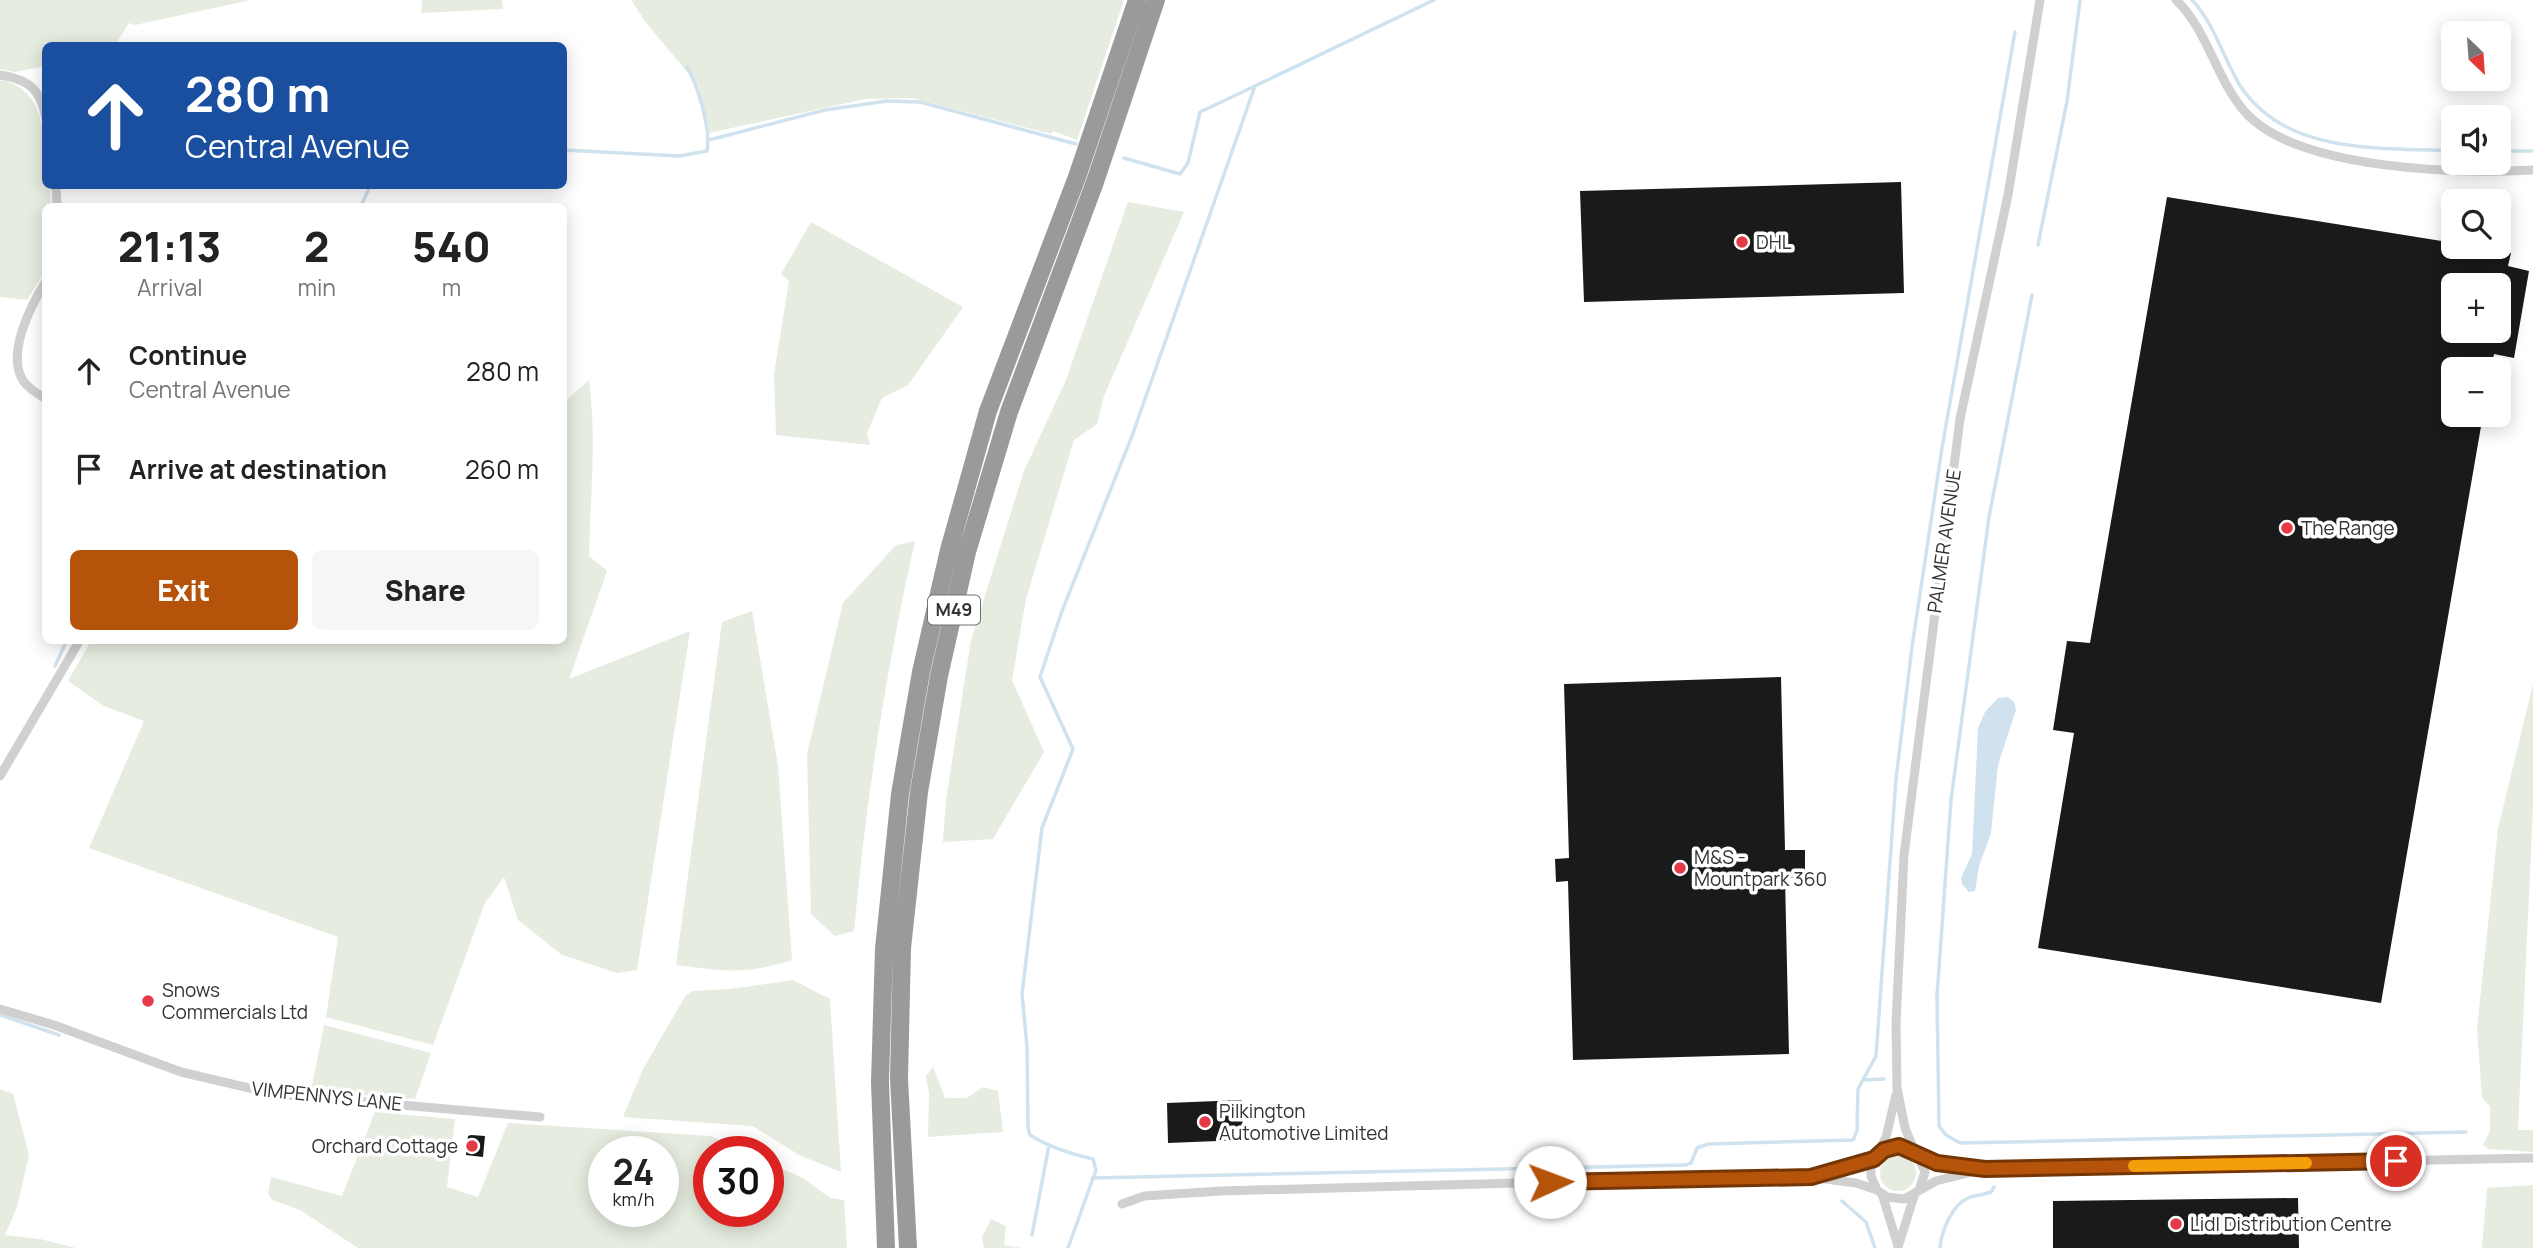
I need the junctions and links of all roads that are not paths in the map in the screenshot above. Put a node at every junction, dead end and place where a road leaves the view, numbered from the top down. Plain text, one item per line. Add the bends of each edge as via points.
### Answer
1 (1137, 0) edge
2 (1156, 0) edge
3 (2040, 0) edge
4 (2176, 0) edge
5 (0, 75) edge
6 (42, 107) edge
7 (2533, 170) edge
8 (42, 289) edge
9 (42, 396) edge
10 (78, 644) edge
11 (0, 776) edge
12 (0, 1009) edge
13 (1898, 1088) junction
14 (540, 1117) dead end
15 (1916, 1153) junction
16 (1877, 1156) junction
17 (2533, 1158) edge
18 (1985, 1169) junction
19 (1811, 1177) junction
20 (1879, 1192) junction
21 (1916, 1192) junction
22 (905, 1204) junction
23 (1122, 1204) dead end
24 (886, 1248) edge
25 (908, 1248) edge
26 (915, 1248) edge
27 (1898, 1248) edge

1 - 24 highway, M49 via 1077,177 988,411 921,672 900,794 884,949 880,1082
2 - 22 highway, M49 via 1095,182 1009,412 967,552 939,676 919,792 902,948 899,1079
3 - 13 street, PALMER AVENUE via 2008,195 1960,419 1923,688 1903,855
4 - 7 street via 2246,113 2291,143 2326,156 2381,163 2485,173
5 - 6 street via 30,84
8 - 9 street via 26,320 18,366 24,382
10 - 11 street
12 - 14 street, VIMPENNYS LANE via 181,1072 275,1094
13 - 15 street via 1905,1128
13 - 16 street via 1891,1123
15 - 16 street via 1894,1146
15 - 18 street via 1937,1163
15 - 21 street via 1925,1172
16 - 19 street
16 - 20 street via 1871,1176
17 - 18 street
18 - 21 street via 1943,1178
19 - 20 street via 1856,1183
19 - 23 street via 1221,1191 1144,1196
20 - 21 street via 1898,1200
20 - 27 street
21 - 27 street
22 - 25 highway, M49
22 - 26 highway, M49

